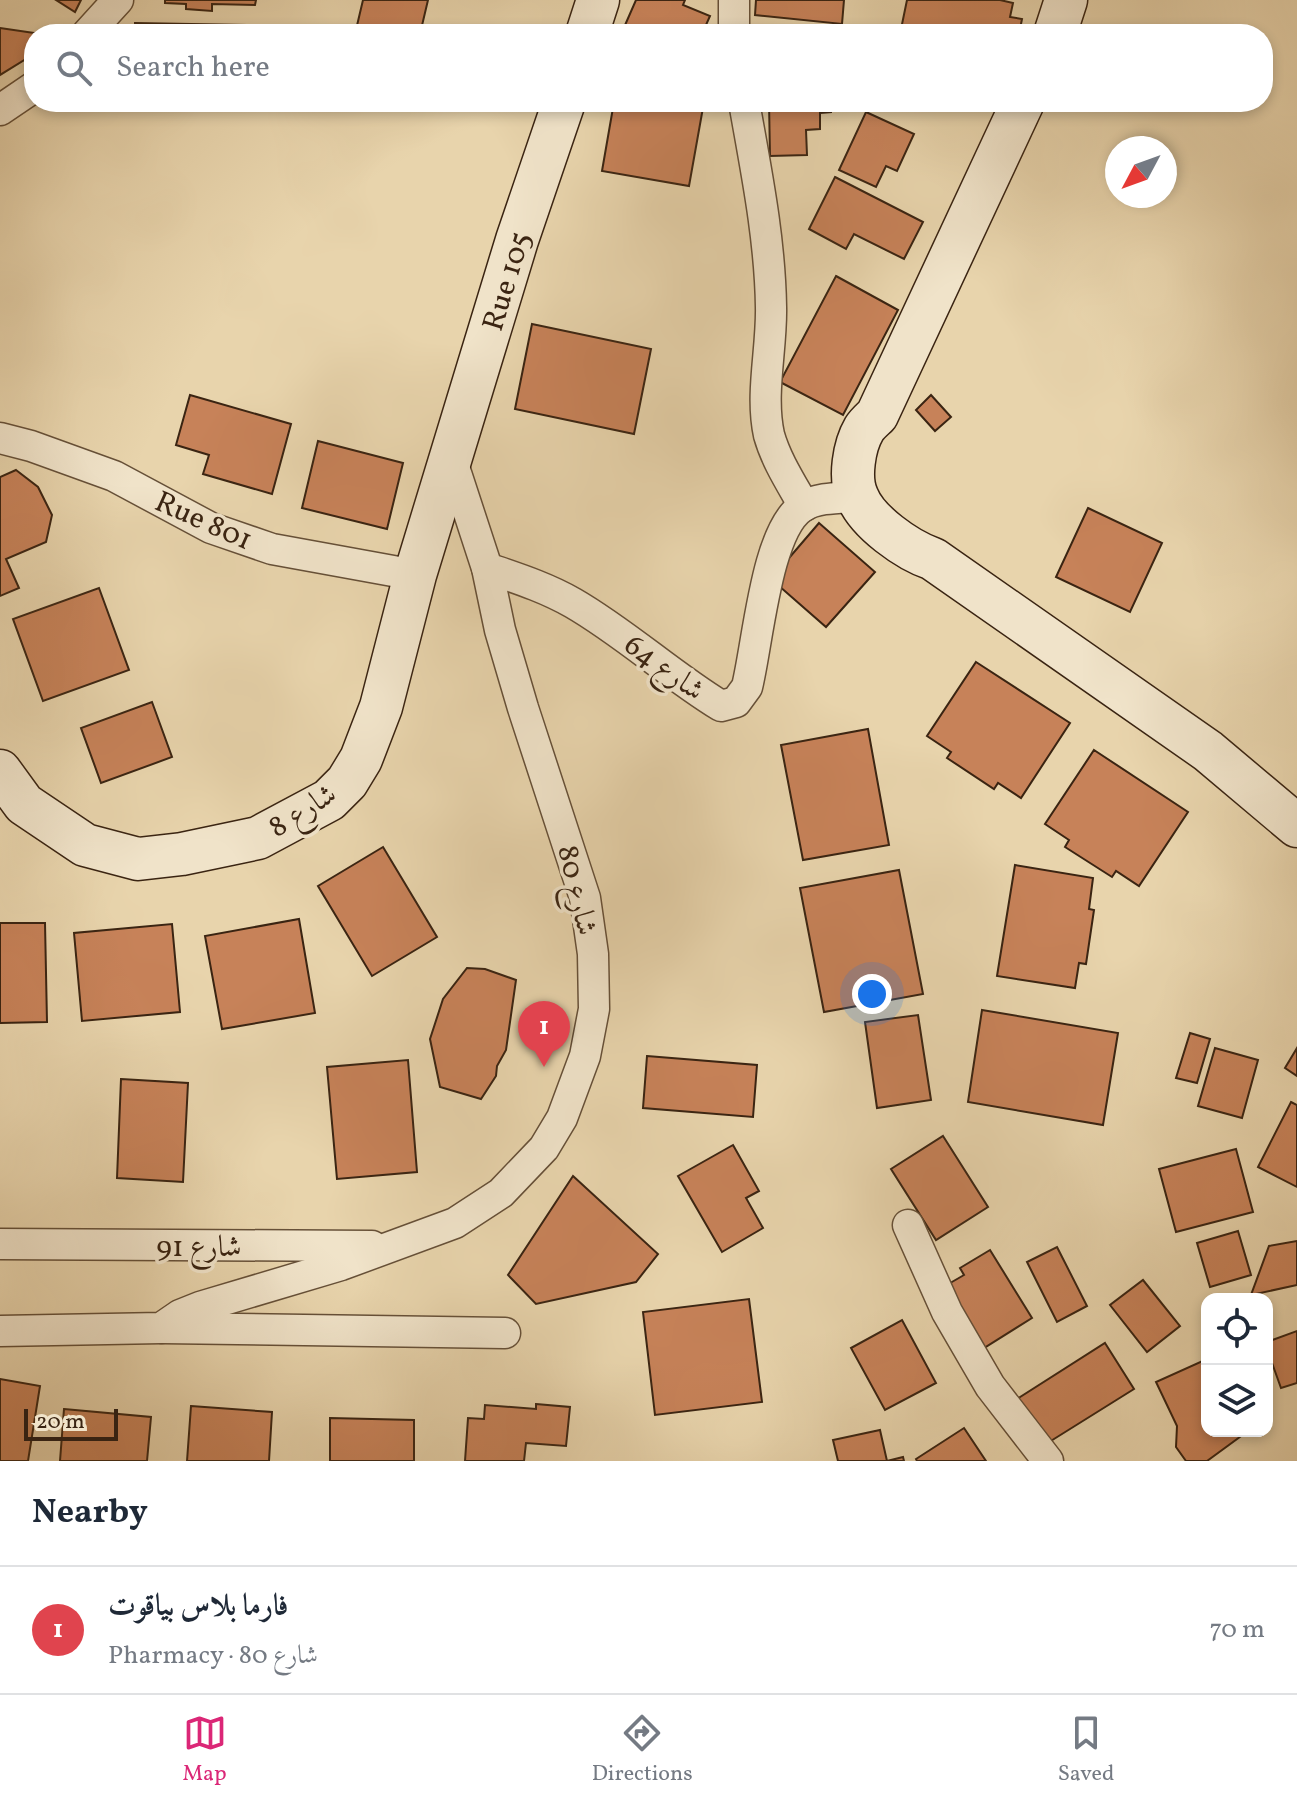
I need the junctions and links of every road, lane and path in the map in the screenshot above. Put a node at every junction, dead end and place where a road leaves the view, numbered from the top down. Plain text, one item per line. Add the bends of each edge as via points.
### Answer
1 (118, 0) edge
2 (598, 0) edge
3 (734, 0) edge
4 (1066, 0) edge
5 (96, 24) edge
6 (590, 24) edge
7 (734, 24) edge
8 (1058, 24) edge
9 (24, 94) edge
10 (0, 110) edge
11 (561, 112) edge
12 (746, 112) edge
13 (1018, 112) edge
14 (877, 415) junction
15 (0, 438) edge
16 (452, 461) junction
17 (857, 497) junction
18 (804, 506) junction
19 (933, 559) junction
20 (487, 568) junction
21 (415, 575) junction
22 (0, 771) edge
23 (1297, 826) edge
24 (908, 1225) dead end
25 (0, 1244) edge
26 (398, 1246) junction
27 (161, 1328) junction
28 (0, 1331) edge
29 (505, 1333) dead end
30 (1048, 1461) edge

1 - 5 street
2 - 6 street
3 - 7 street
4 - 8 street
9 - 10 street
11 - 16 street, Rue 105
12 - 18 street via 767,247 771,308 766,411 777,456
13 - 14 street
14 - 17 street via 864,429 856,456
14 - 19 street via 880,490
15 - 21 street, Rue 801 via 114,476 211,528 272,549
16 - 20 street, شارع 80
16 - 21 street, شارع 8
17 - 18 street
17 - 19 street via 889,533 914,553
18 - 20 street, شارع 64 via 778,539 747,687 736,702 721,706 572,603
19 - 23 street via 1208,751
20 - 26 street, شارع 80 via 508,656 585,898 594,1009 585,1056 562,1118 544,1148 501,1193 455,1223
21 - 22 street, شارع 8 via 381,707 347,782 329,800 258,838 182,854 124,856 85,845 24,804
24 - 30 street via 947,1312 990,1386
25 - 26 street, شارع 91
26 - 27 street, شارع 80 via 200,1307
27 - 28 street
27 - 29 street

